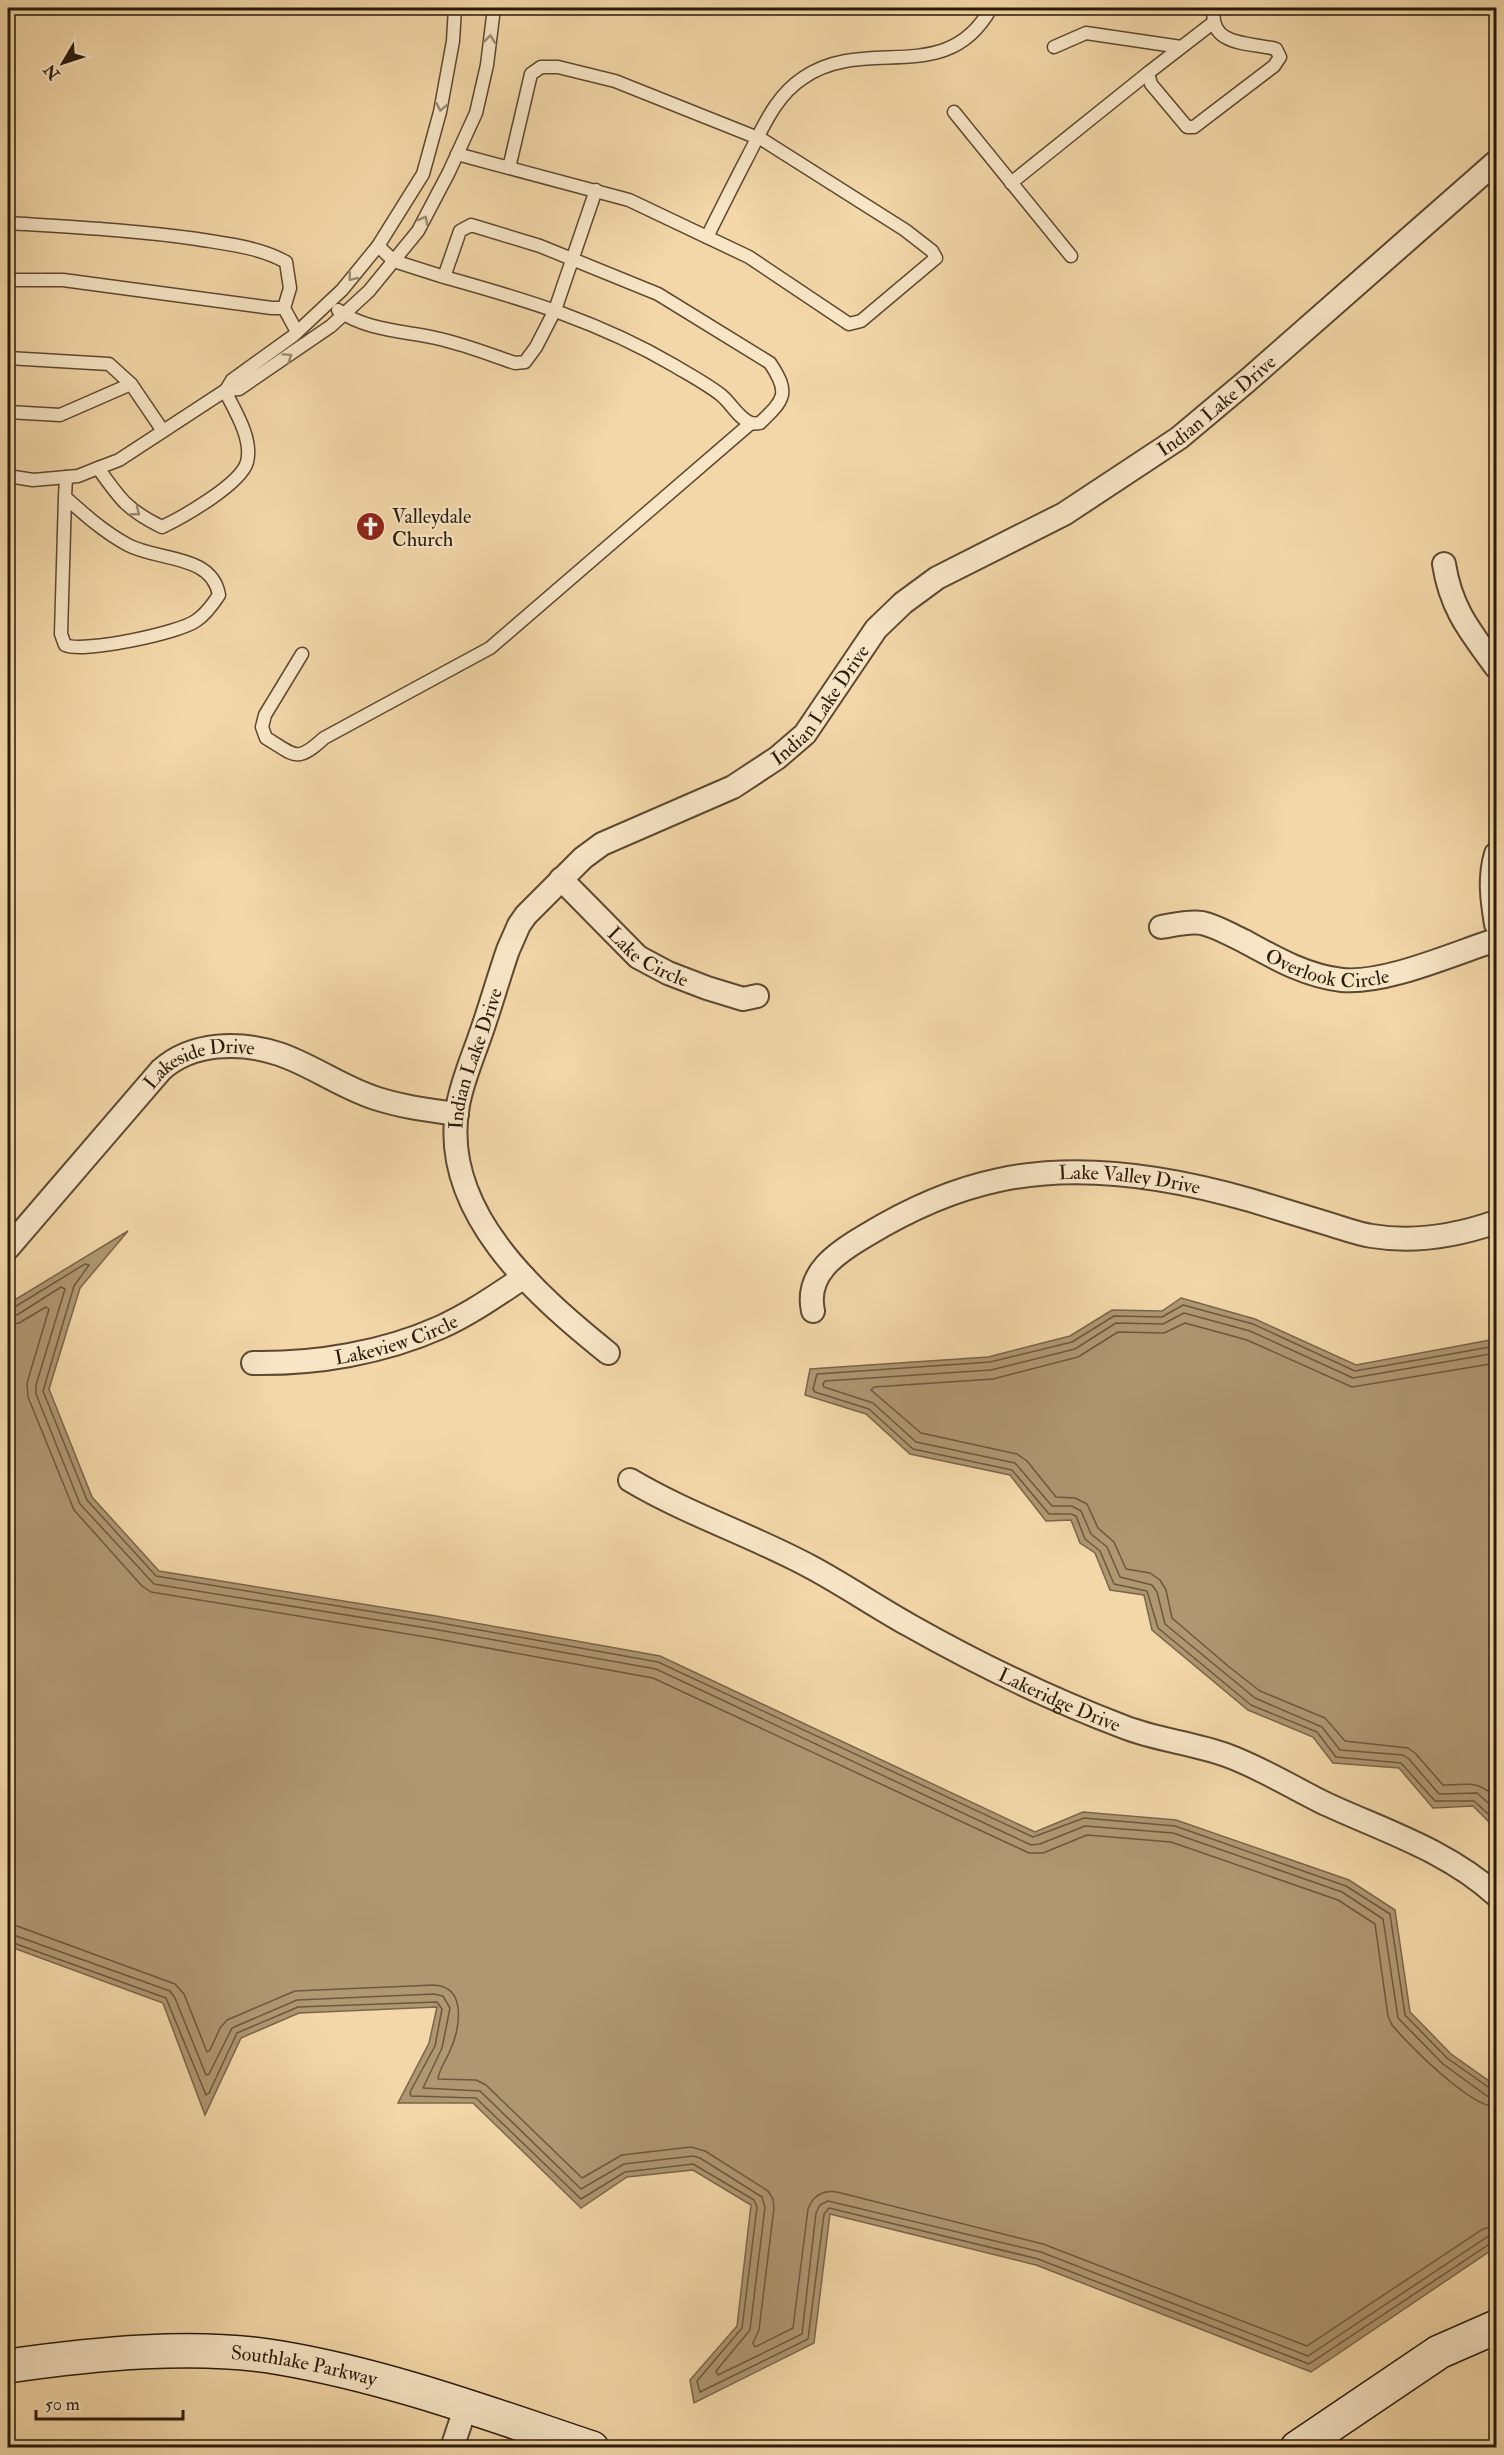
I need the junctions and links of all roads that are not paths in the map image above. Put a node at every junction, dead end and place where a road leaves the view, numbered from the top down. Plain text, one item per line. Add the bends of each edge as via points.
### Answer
1 (455, 8) edge
2 (494, 8) edge
3 (991, 8) edge
4 (1214, 8) edge
5 (1214, 22) junction
6 (1054, 47) dead end
7 (1181, 47) junction
8 (1148, 72) junction
9 (954, 112) dead end
10 (758, 138) junction
11 (457, 154) junction
12 (1497, 162) edge
13 (509, 168) junction
14 (1011, 183) junction
15 (596, 190) junction
16 (8, 223) edge
17 (707, 237) junction
18 (378, 246) junction
19 (1071, 256) dead end
20 (572, 259) junction
21 (394, 261) junction
22 (444, 277) junction
23 (8, 280) edge
24 (328, 302) junction
25 (284, 308) junction
26 (555, 310) junction
27 (344, 314) junction
28 (297, 333) junction
29 (8, 358) edge
30 (131, 384) junction
31 (226, 391) junction
32 (8, 412) edge
33 (752, 423) junction
34 (163, 431) junction
35 (98, 468) junction
36 (8, 476) edge
37 (66, 477) junction
38 (65, 497) junction
39 (1444, 564) dead end
40 (302, 654) dead end
41 (1497, 666) edge
42 (1497, 854) edge
43 (561, 879) junction
44 (1497, 924) edge
45 (1161, 927) dead end
46 (1497, 940) edge
47 (757, 996) dead end
48 (457, 1114) junction
49 (1497, 1222) edge
50 (8, 1248) edge
51 (524, 1277) junction
52 (813, 1311) dead end
53 (608, 1353) dead end
54 (253, 1363) dead end
55 (630, 1480) dead end
56 (1497, 1895) edge
57 (1497, 2307) edge
58 (1497, 2327) edge
59 (1448, 2348) junction
60 (8, 2366) edge
61 (466, 2406) junction
62 (452, 2448) edge
63 (592, 2448) edge
64 (1297, 2448) edge

1 -> 18 lane via 440,112 423,174
11 -> 2 lane via 476,112
3 - 10 lane via 966,39 942,51 921,57 845,60 802,78 780,99
4 - 5 lane
5 - 7 lane
5 - 8 lane via 1215,29 1231,40 1276,49 1280,57 1274,66 1194,127 1183,124 1148,79
6 - 7 lane via 1086,33
7 - 8 lane
8 - 14 lane
9 - 14 lane
10 - 13 lane via 615,81 558,67 541,67 531,74
10 - 17 lane
10 - 17 lane via 905,230 936,258 861,321 849,324 749,257
11 - 13 lane
21 -> 11 lane via 417,231
12 - 43 street, Indian Lake Drive via 1179,438 1064,514 937,578 903,603 876,629 805,734 777,758 714,797 602,844
13 - 15 lane
14 - 19 lane
15 - 17 lane via 629,200
15 - 20 lane
16 - 25 lane via 134,230 226,243 271,254 286,262 290,288
18 - 21 lane
18 -> 24 lane
20 - 22 lane via 471,225 460,231
20 - 26 lane
20 - 33 lane via 658,294 770,363 781,380 783,393 777,407 760,423
21 - 22 lane
21 - 27 lane
22 - 26 lane
23 - 25 lane via 63,280
24 - 27 lane
24 - 28 lane
25 - 28 lane
26 - 27 lane via 525,362 515,363 442,339 354,320
26 - 33 lane via 674,365 723,396
31 -> 27 lane via 248,384
28 - 31 lane via 232,380
29 - 30 lane via 110,364
30 - 32 lane via 60,415
30 - 34 lane
31 - 34 lane
35 -> 31 lane via 120,499 139,516 162,527 188,514 241,474 247,461 246,439
33 - 40 lane via 490,648 324,738 307,754 297,756 266,738 262,727 265,715
34 - 35 lane via 119,460
35 - 37 lane
36 - 37 lane via 33,480
37 - 38 lane
38 - 38 lane via 61,634 65,645 88,648 180,629 197,621 219,596 217,584 198,566 129,546 98,527
39 - 41 street via 1453,602
42 - 44 street via 1492,900
43 - 47 street, Lake Circle via 638,957 707,988 742,999
43 - 48 street, Indian Lake Drive via 526,915 511,942
45 - 46 street, Overlook Circle via 1204,924 1303,971 1355,980 1397,973
48 - 50 street, Lakeside Drive via 375,1098 260,1049 219,1047 191,1052 160,1070
48 - 51 street, Indian Lake Drive via 460,1172 469,1197 498,1247
49 - 52 street, Lake Valley Drive via 1433,1238 1380,1237 1191,1185 1148,1178 1055,1173 1001,1179 930,1202 852,1244 818,1275 812,1287
51 - 53 street, Indian Lake Drive
51 - 54 street, Lakeview Circle via 474,1310 405,1342 348,1355
55 - 56 street, Lakeridge Drive via 810,1566 910,1626 1007,1675 1123,1727 1224,1754 1260,1768 1325,1803 1428,1849 1459,1866
57 - 59 street
58 - 59 street
59 - 64 street
60 - 61 street, Southlake Parkway via 142,2352 279,2357 350,2372
61 - 62 street
61 - 63 street, Southlake Parkway

